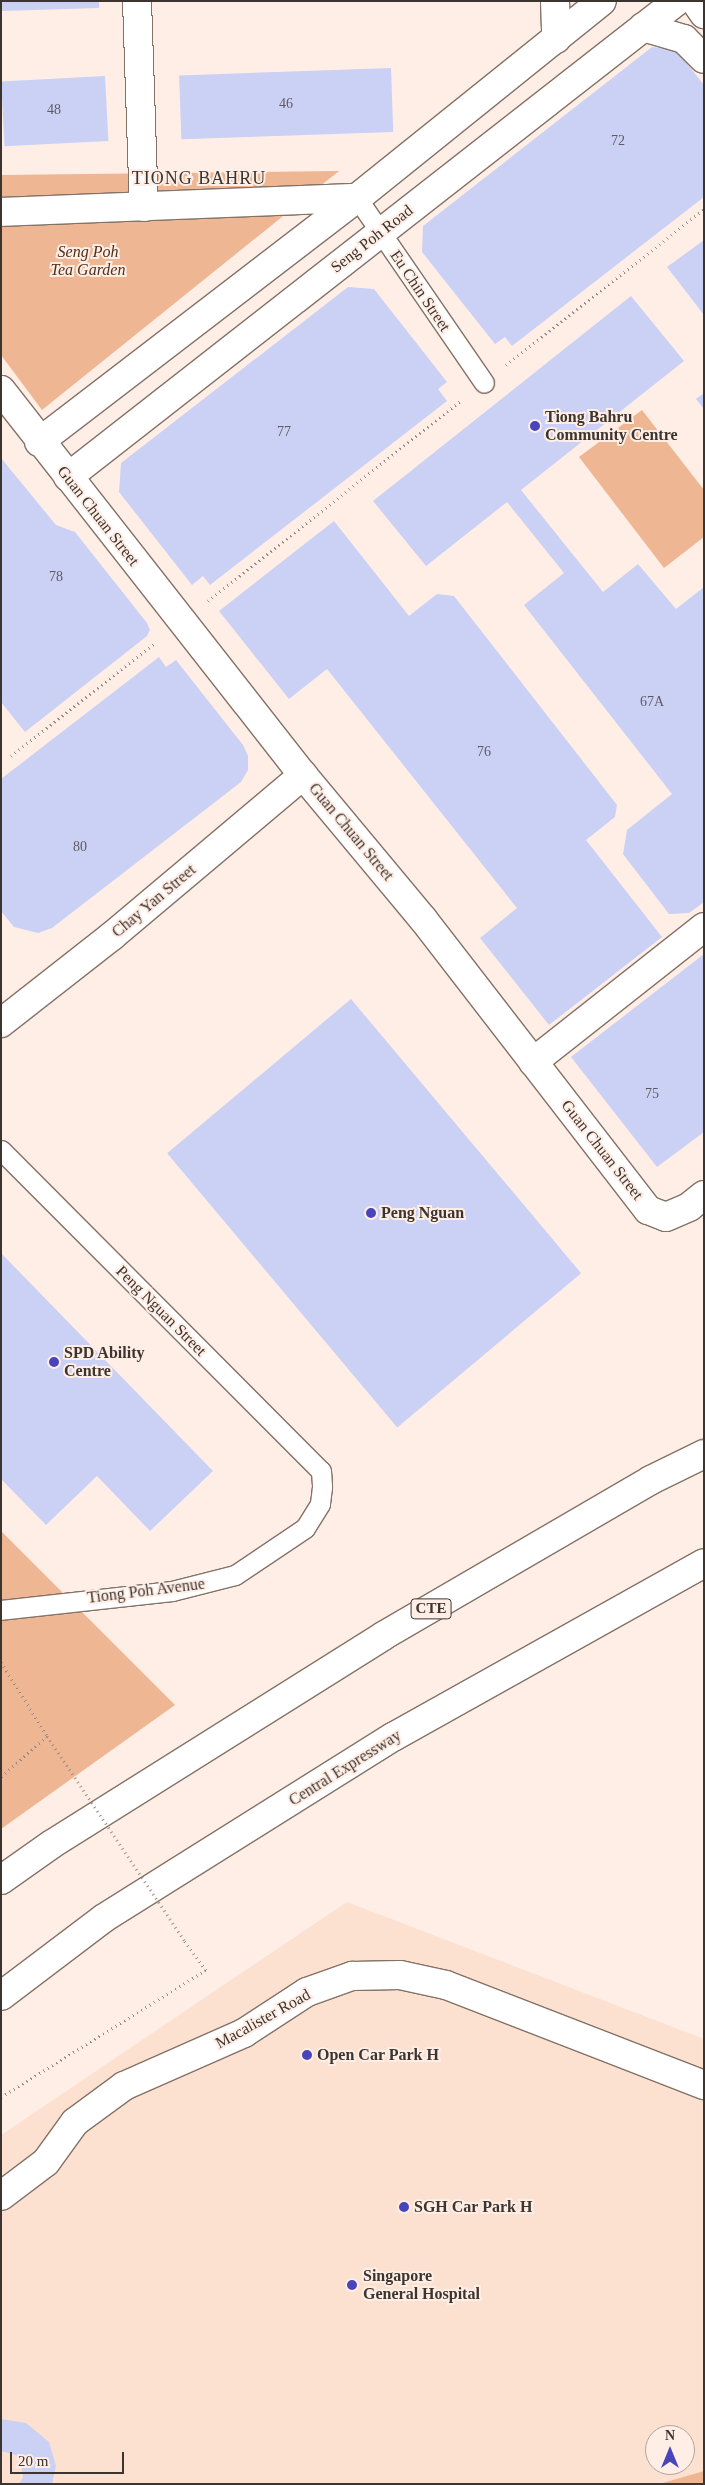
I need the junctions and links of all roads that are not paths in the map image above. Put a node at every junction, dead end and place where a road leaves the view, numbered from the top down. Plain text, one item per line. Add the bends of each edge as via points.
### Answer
1 (137, 1) edge
2 (555, 1) edge
3 (602, 1) edge
4 (677, 1) edge
5 (695, 1) edge
6 (704, 14) edge
7 (643, 26) junction
8 (556, 38) junction
9 (704, 59) edge
10 (357, 198) junction
11 (144, 207) junction
12 (1, 212) edge
13 (381, 232) junction
14 (484, 383) road end
15 (1, 390) edge
16 (39, 442) junction
17 (68, 477) junction
18 (303, 775) junction
19 (704, 927) edge
20 (1, 1023) edge
21 (533, 1062) junction
22 (1, 1150) edge
23 (704, 1195) edge
24 (704, 1454) edge
25 (321, 1471) joint
26 (704, 1563) edge
27 (1, 1610) edge
28 (1, 1880) edge
29 (1, 1996) edge
30 (704, 2085) edge
31 (1, 2196) edge

1 - 11 main road
2 - 8 main road
3 - 8 main road
4 - 7 main road, Seng Poh Road
5 - 6 main road
7 - 9 main road via 684,39
7 - 13 main road, Seng Poh Road
8 - 10 main road
10 - 11 main road
10 - 13 lane, Eu Chin Street
10 - 16 main road
11 - 12 main road
13 - 14 lane, Eu Chin Street
13 - 17 main road, Seng Poh Road
15 - 16 main road, Guan Chuan Street
16 - 17 main road, Guan Chuan Street
17 - 18 main road, Guan Chuan Street
18 - 20 main road, Chay Yan Street via 112,936
18 - 21 main road, Guan Chuan Street via 423,919
19 - 21 main road
21 - 23 main road, Guan Chuan Street via 648,1210 666,1217
22 - 25 lane, Peng Nguan Street
24 - 28 main road, CTE via 651,1480 383,1636 52,1844
25 - 27 lane, Tiong Poh Avenue via 320,1504 305,1528 235,1575 172,1591 92,1597
26 - 29 main road, Central Expressway via 393,1737 104,1918
30 - 31 main road, Macalister Road via 446,1985 400,1975 352,1976 307,1992 244,2033 124,2086 75,2122 46,2162

